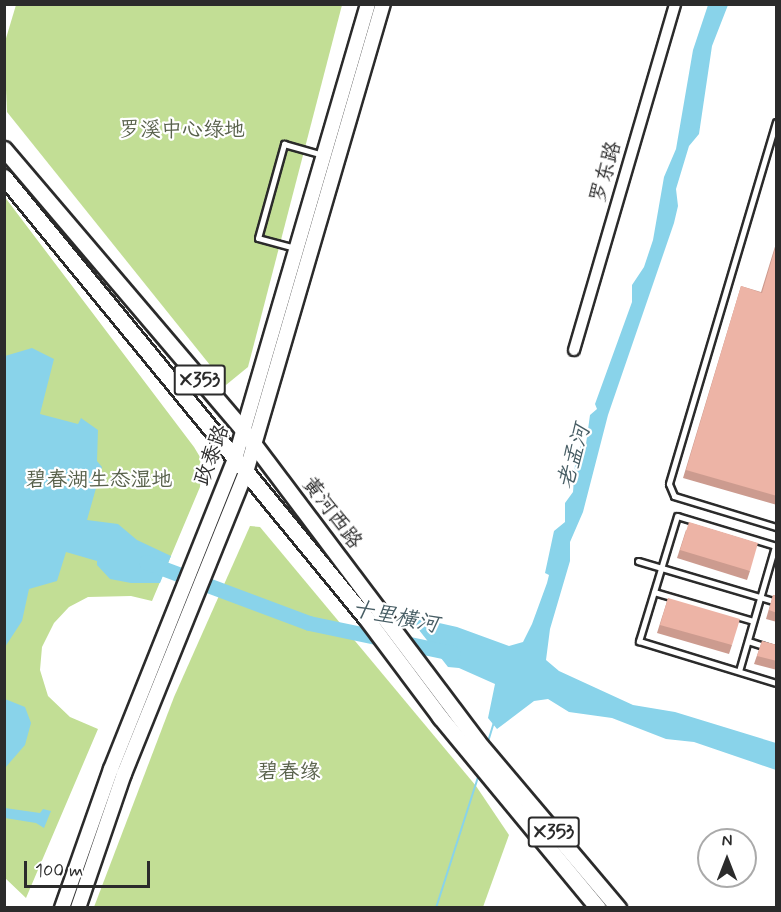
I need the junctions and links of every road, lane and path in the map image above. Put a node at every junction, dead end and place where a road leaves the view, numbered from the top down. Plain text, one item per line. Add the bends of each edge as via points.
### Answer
1 (368, 4) edge
2 (383, 4) edge
3 (675, 4) edge
4 (777, 122) edge
5 (4, 149) edge
6 (324, 155) junction
7 (4, 177) edge
8 (297, 249) junction
9 (574, 350) dead end
10 (243, 430) junction
11 (255, 445) junction
12 (235, 459) junction
13 (246, 472) junction
14 (777, 526) edge
15 (776, 546) edge
16 (638, 561) dead end
17 (661, 568) junction
18 (654, 592) junction
19 (760, 597) junction
20 (777, 602) edge
21 (179, 613) junction
22 (753, 621) junction
23 (747, 641) junction
24 (777, 650) edge
25 (739, 671) junction
26 (777, 683) edge
27 (62, 908) edge
28 (78, 908) edge
29 (598, 908) edge
30 (618, 908) edge

1 - 6 main road, 政泰路
2 - 11 main road, 政泰路
3 - 9 street, 罗东路
4 - 14 lane via 669,484 674,496
5 - 10 main road, 黄河西路 / X353
6 - 8 main road, 政泰路
6 - 8 lane via 284,144 258,238
7 - 12 main road, 黄河西路 / X353
8 - 10 main road, 政泰路
10 - 11 main road, 黄河西路 / X353
10 - 12 main road, 政泰路
11 - 13 main road, 政泰路
11 - 30 main road, 黄河西路 / X353 via 477,741
12 - 13 main road, 黄河西路 / X353
12 - 21 main road, 政泰路 via 194,561
13 - 21 main road, 政泰路 via 209,563
13 - 29 main road, 黄河西路 / X353
15 - 17 lane via 677,516
15 - 19 lane
16 - 17 lane
17 - 18 lane
17 - 19 lane
18 - 22 lane
18 - 25 lane via 639,641
19 - 20 lane
19 - 22 lane
21 - 27 main road, 政泰路
21 - 28 main road, 政泰路
22 - 23 lane
23 - 24 lane
23 - 25 lane
25 - 26 lane

